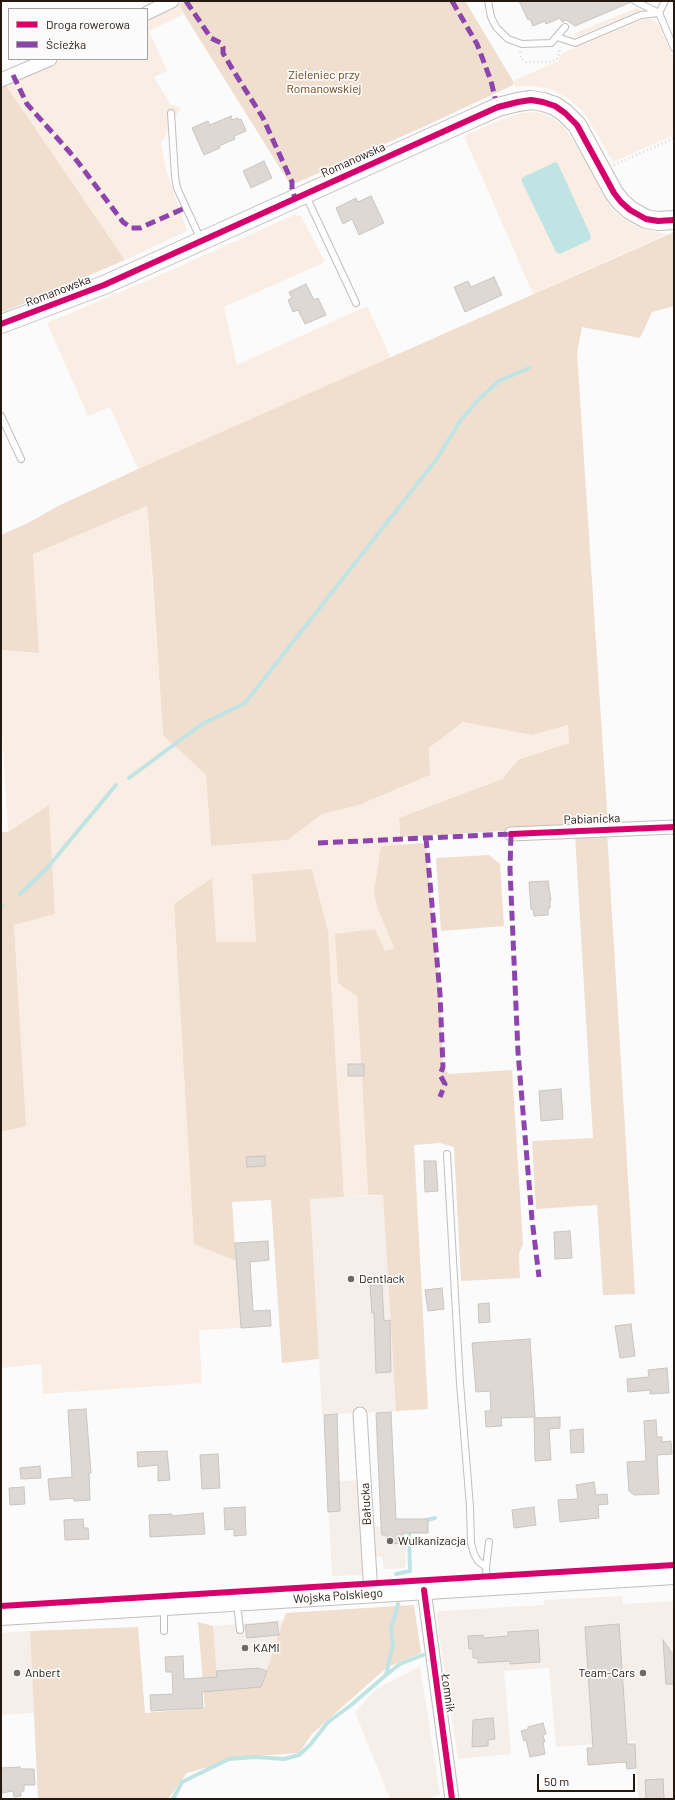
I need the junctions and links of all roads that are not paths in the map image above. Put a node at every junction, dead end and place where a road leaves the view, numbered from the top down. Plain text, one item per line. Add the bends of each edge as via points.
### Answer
1 (172, 1) edge
2 (488, 1) edge
3 (635, 1) edge
4 (664, 1) edge
5 (148, 13) edge
6 (659, 13) junction
7 (565, 27) dead end
8 (557, 36) junction
9 (674, 48) edge
10 (48, 60) edge
11 (1, 80) edge
12 (171, 113) dead end
13 (305, 194) junction
14 (674, 220) edge
15 (202, 241) junction
16 (356, 303) dead end
17 (1, 324) edge
18 (1, 416) edge
19 (21, 459) dead end
20 (674, 827) edge
21 (511, 834) dead end
22 (447, 1154) dead end
23 (360, 1414) dead end
24 (489, 1542) dead end
25 (486, 1567) junction
26 (674, 1575) edge
27 (488, 1586) junction
28 (424, 1590) junction
29 (371, 1594) junction
30 (237, 1602) junction
31 (164, 1606) junction
32 (1, 1616) edge
33 (240, 1630) dead end
34 (164, 1631) dead end
35 (452, 1799) edge

1 - 5 street
2 - 8 lane via 496,27 508,39 522,44 551,43
3 - 6 lane
4 - 6 lane
6 - 8 lane via 641,15 575,43
6 - 9 lane
7 - 8 lane
10 - 11 street
12 - 15 lane via 174,176
13 - 14 street, Romanowska via 492,110 531,100 555,106 573,121 614,193 625,206 646,218 658,221
13 - 15 street, Romanowska
13 - 16 lane
15 - 17 street, Romanowska via 104,285
18 - 19 lane
20 - 21 street, Pabianicka
22 - 25 lane via 471,1543 478,1561
23 - 29 street, Bałucka
24 - 25 lane
25 - 27 lane
26 - 27 street, Wojska Polskiego
27 - 28 street, Wojska Polskiego
28 - 29 street, Wojska Polskiego
28 - 35 street, Łomnik
29 - 30 street, Wojska Polskiego
30 - 31 street, Wojska Polskiego
30 - 33 lane
31 - 32 street, Wojska Polskiego
31 - 34 lane

